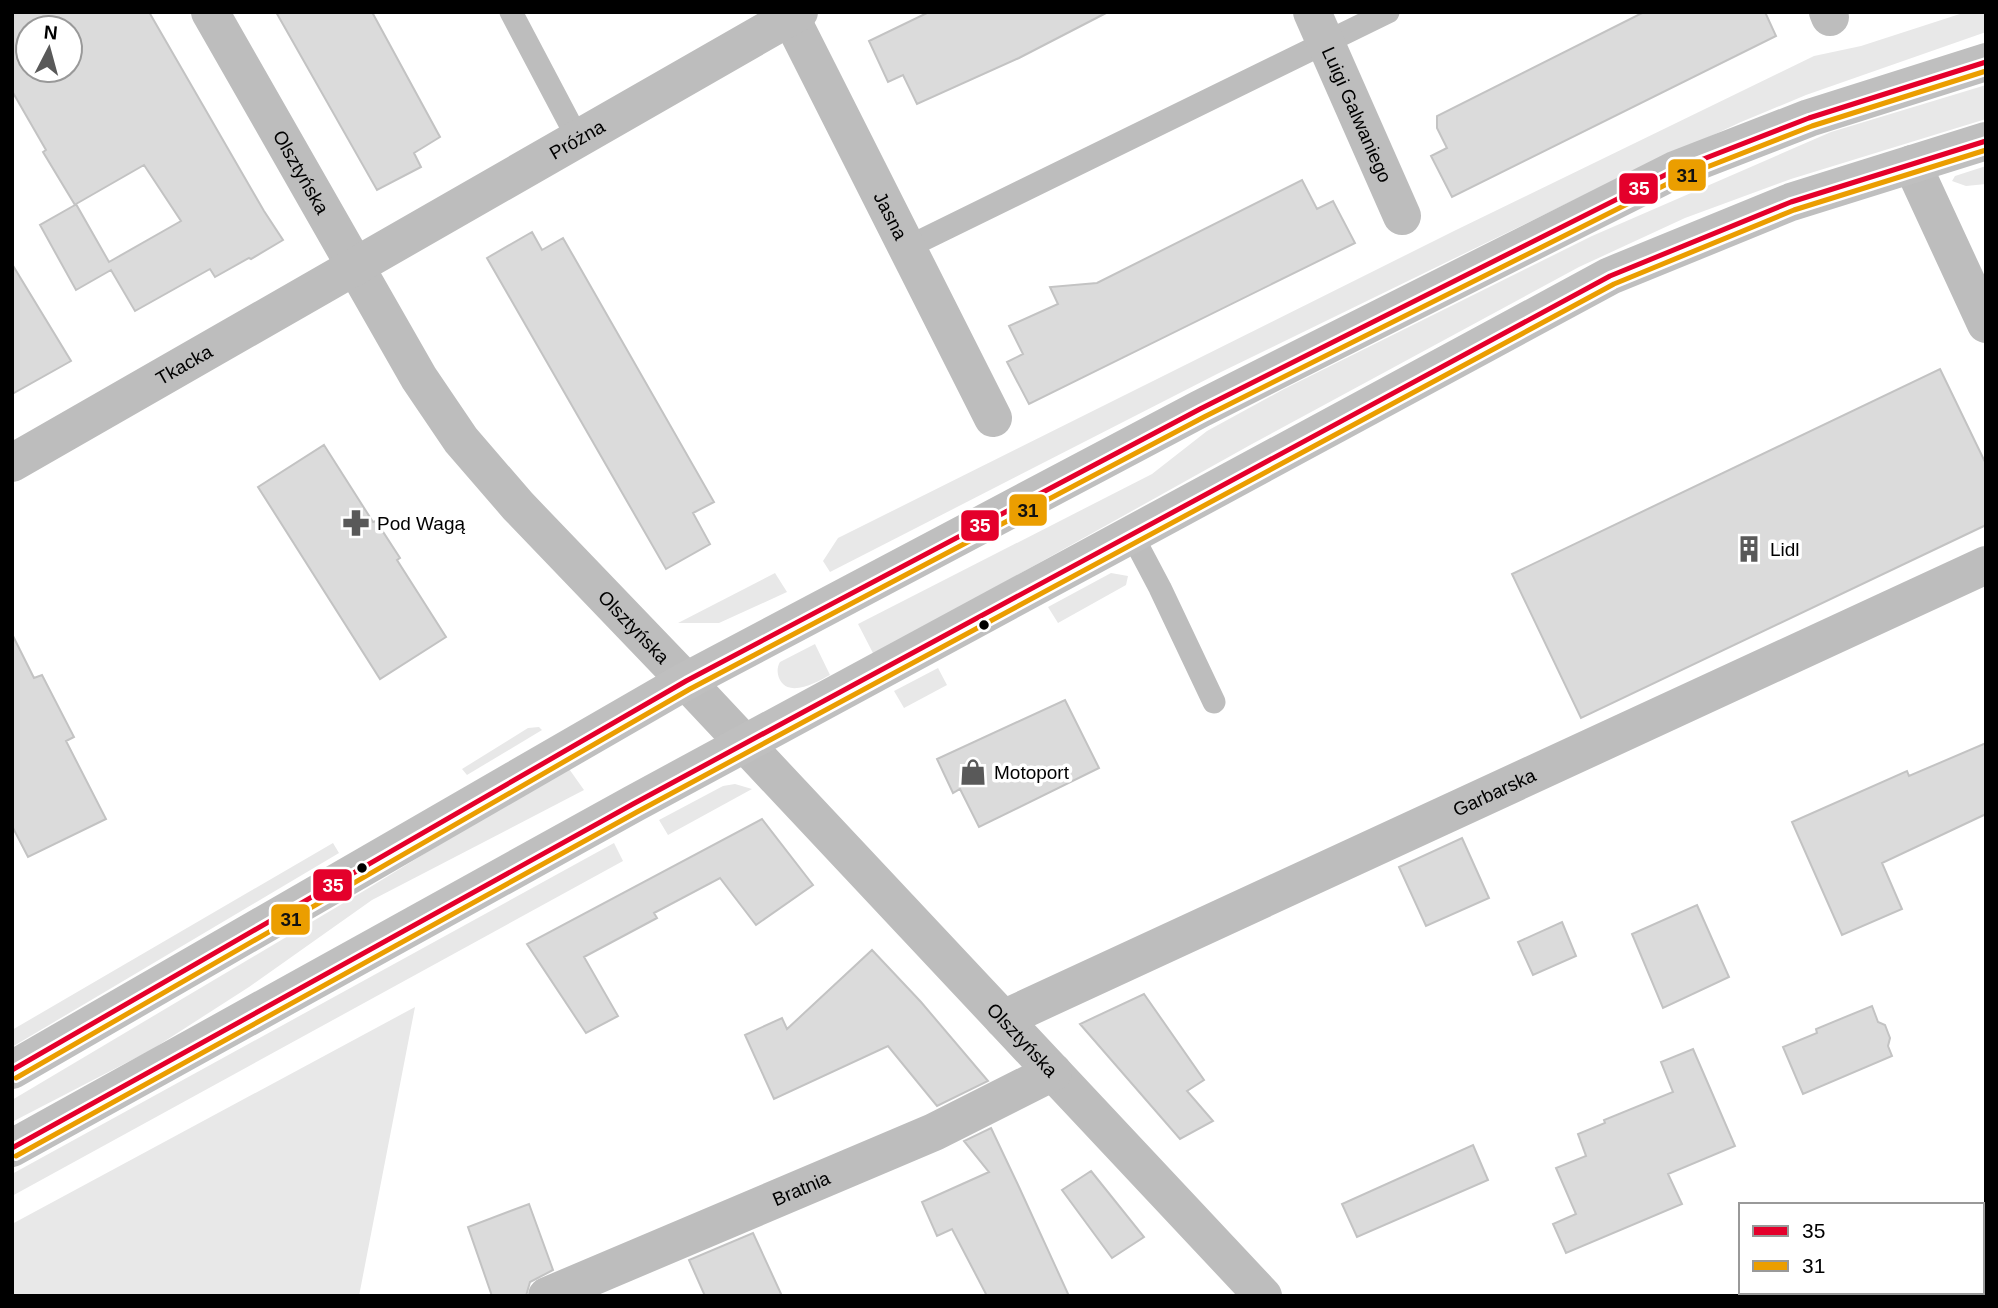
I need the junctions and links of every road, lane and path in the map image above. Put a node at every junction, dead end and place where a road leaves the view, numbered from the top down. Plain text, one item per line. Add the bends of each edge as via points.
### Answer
1 (210, 12) edge
2 (511, 12) edge
3 (1388, 12) edge
4 (793, 14) edge
5 (1319, 28) edge
6 (1986, 62) edge
7 (578, 139) junction
8 (1986, 141) edge
9 (1912, 164) junction
10 (1402, 216) dead end
11 (906, 248) junction
12 (356, 267) junction
13 (1986, 324) edge
14 (993, 418) dead end
15 (12, 463) edge
16 (1132, 535) junction
17 (1986, 565) edge
18 (686, 681) junction
19 (1214, 702) dead end
20 (744, 744) junction
21 (1003, 1019) junction
22 (12, 1070) edge
23 (1053, 1072) junction
24 (12, 1148) edge
25 (547, 1296) edge
26 (1262, 1296) edge

1 - 12 street, Olsztyńska
2 - 7 lane
3 - 5 lane
4 - 7 street, Próżna
4 - 11 street, Jasna
5 - 10 street, Luigi Galwaniego
5 - 11 lane
6 - 18 street via 1809,118 1675,170 1199,409
7 - 12 street, Próżna
8 - 9 street
9 - 13 street
9 - 16 street via 1791,202 1610,276
11 - 14 street, Jasna
12 - 15 street, Tkacka
12 - 18 street, Olsztyńska via 419,378 461,440
16 - 19 lane
16 - 20 street
17 - 21 street, Garbarska
18 - 20 street, Olsztyńska
18 - 22 street
20 - 21 street, Olsztyńska
20 - 24 street
21 - 23 street, Olsztyńska
23 - 25 street, Bratnia via 934,1132
23 - 26 street, Olsztyńska

